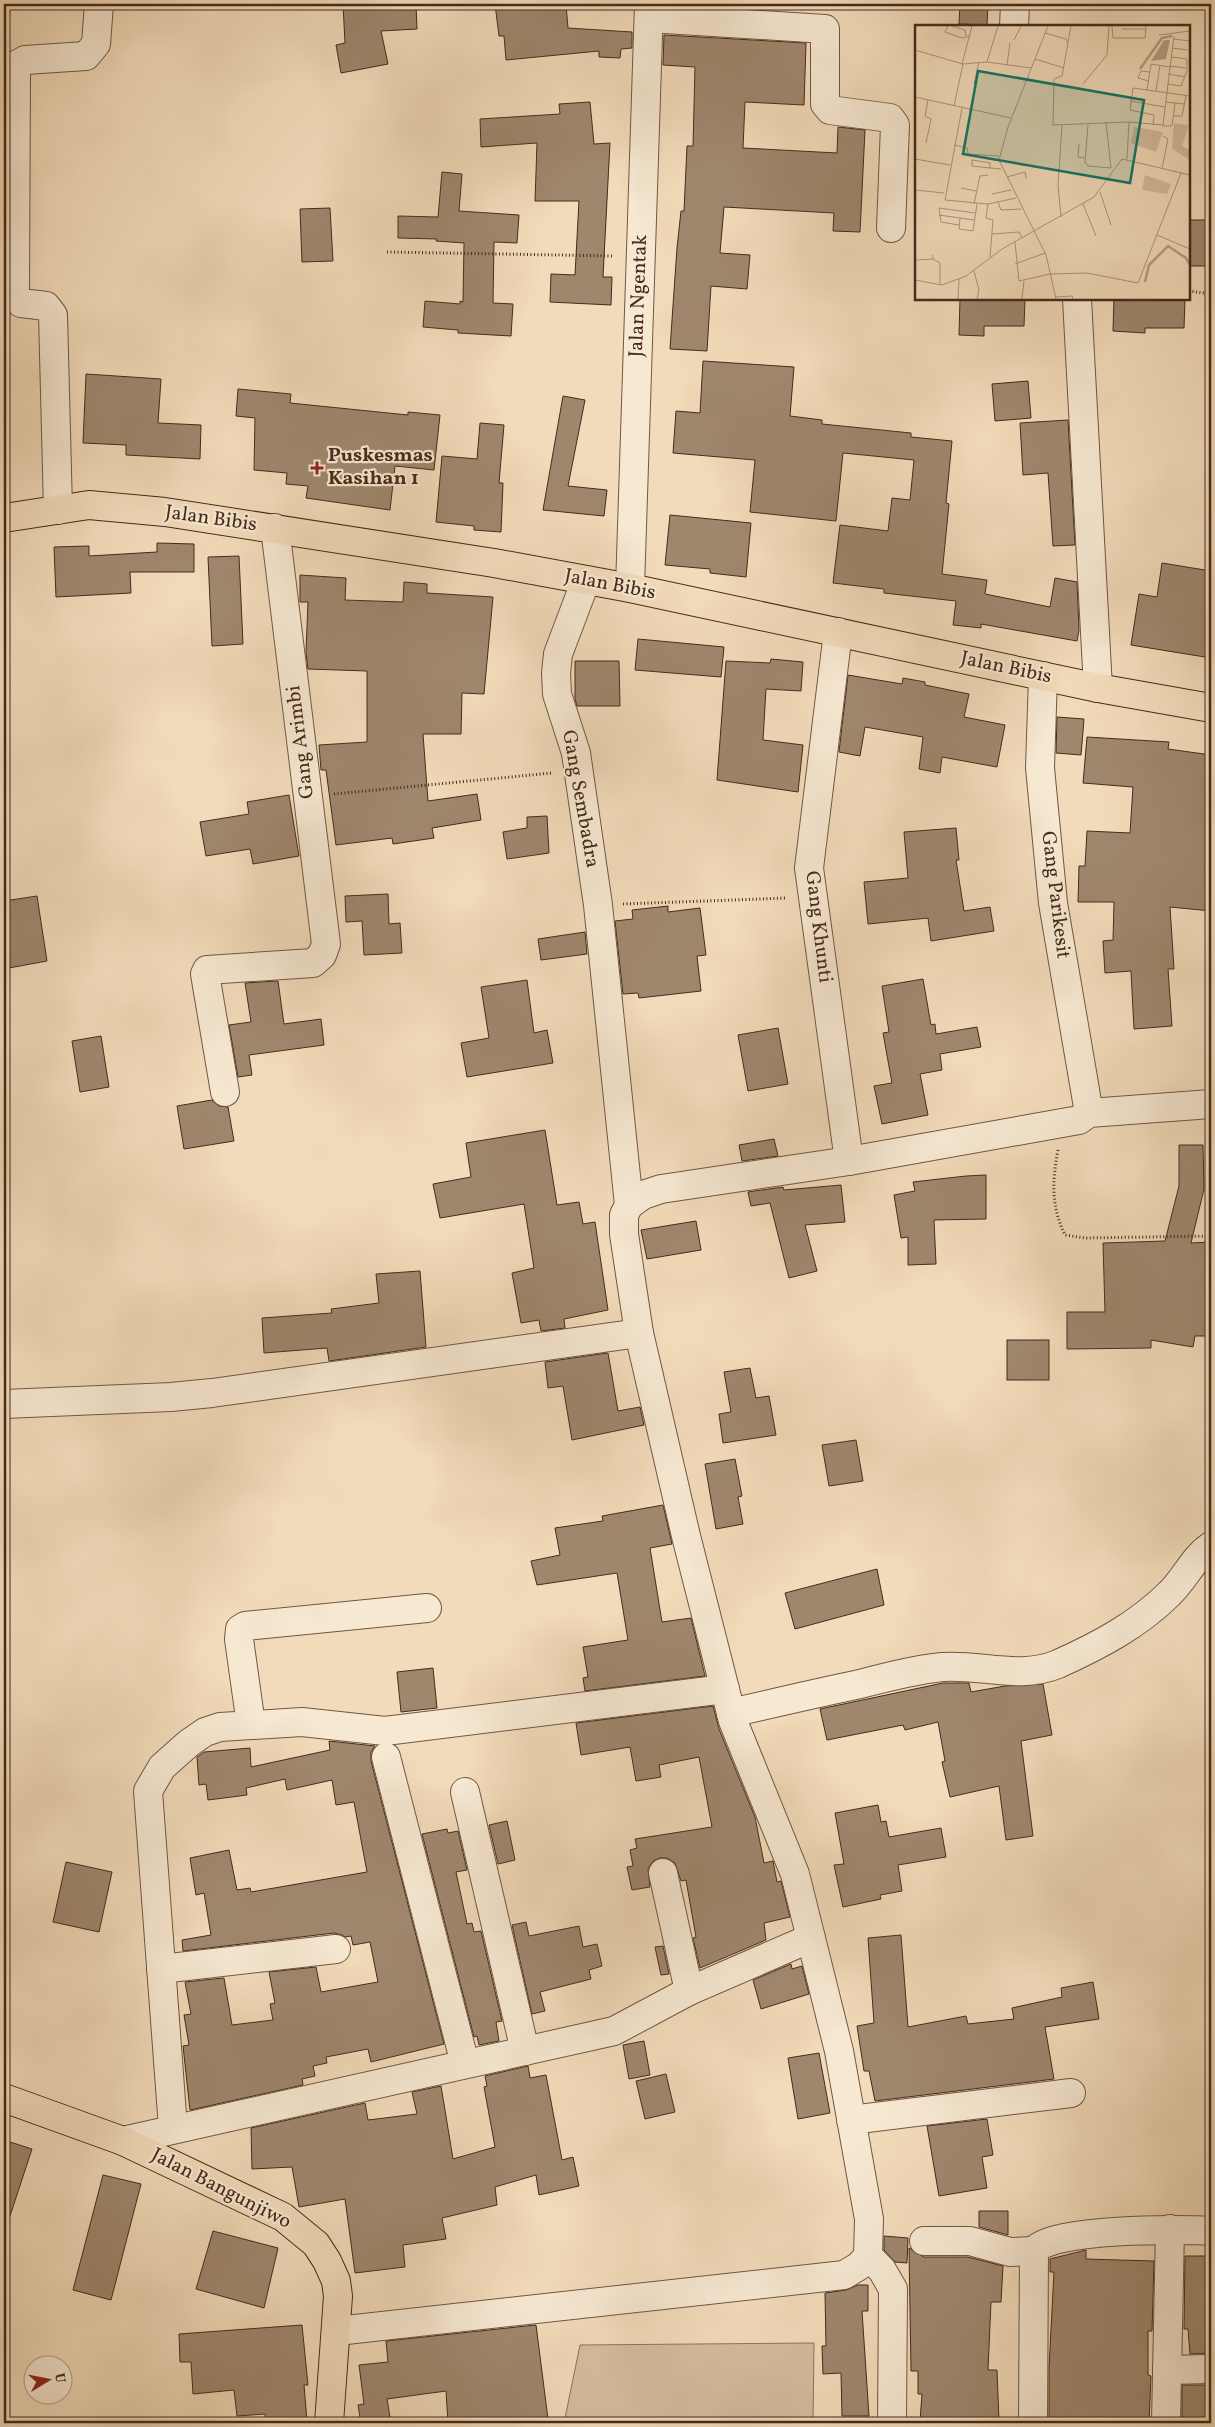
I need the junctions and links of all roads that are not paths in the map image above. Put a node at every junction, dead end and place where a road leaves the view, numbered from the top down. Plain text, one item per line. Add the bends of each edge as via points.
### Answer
1 (99, 4) edge
2 (1015, 4) edge
3 (649, 11) edge
4 (1014, 25) edge
5 (891, 228) dead end
6 (1077, 300) edge
7 (58, 510) junction
8 (4, 518) edge
9 (275, 528) junction
10 (586, 580) junction
11 (630, 588) junction
12 (838, 632) junction
13 (1043, 676) junction
14 (1098, 688) junction
15 (1211, 708) edge
16 (225, 1092) dead end
17 (1211, 1104) edge
18 (1084, 1116) junction
19 (850, 1161) junction
20 (629, 1205) junction
21 (639, 1333) junction
22 (4, 1404) edge
23 (1211, 1546) edge
24 (427, 1608) dead end
25 (728, 1701) junction
26 (251, 1725) junction
27 (386, 1757) dead end
28 (465, 1792) dead end
29 (663, 1873) dead end
30 (811, 1938) junction
31 (336, 1949) dead end
32 (161, 1969) junction
33 (689, 1991) junction
34 (525, 2051) junction
35 (465, 2064) junction
36 (1071, 2093) dead end
37 (4, 2098) edge
38 (851, 2120) junction
39 (173, 2128) junction
40 (123, 2140) junction
41 (1170, 2229) junction
42 (1211, 2231) edge
43 (924, 2241) dead end
44 (1034, 2251) junction
45 (868, 2256) junction
46 (337, 2331) junction
47 (1211, 2369) edge
48 (1167, 2370) junction
49 (330, 2423) edge
50 (892, 2423) edge
51 (1033, 2423) edge
52 (1166, 2423) edge

1 - 7 street via 96,44 86,56 25,60 16,66 15,295 21,303 46,306 52,315
2 - 4 street
3 - 5 street via 825,29 825,104 830,110 890,118 895,125
3 - 11 street, Jalan Ngentak
6 - 14 street
7 - 8 main road, Jalan Bibis
7 - 9 main road, Jalan Bibis via 89,505
9 - 10 main road, Jalan Bibis
9 - 16 street, Gang Arimbi via 326,944 322,955 313,963 207,970 205,974
10 - 11 main road, Jalan Bibis
10 - 20 street, Gang Sembadra via 558,654 556,673 558,694 576,753 598,904
11 - 12 main road, Jalan Bibis
12 - 13 main road, Jalan Bibis
12 - 19 street, Gang Khunti via 809,868
13 - 14 main road, Jalan Bibis
13 - 18 street, Gang Parikesit via 1040,768 1053,903
14 - 15 main road, Jalan Bibis
17 - 18 street
18 - 19 street
19 - 20 street via 661,1189 643,1195
20 - 21 street, Gang Sembadra via 624,1215 624,1234
21 - 22 street via 212,1393
21 - 25 street, Gang Sembadra
23 - 25 street via 1176,1588 1133,1625 1040,1670 1013,1672 958,1667
24 - 26 street via 240,1629 238,1639
25 - 26 street via 384,1731 302,1722
25 - 30 street, Gang Sembadra via 795,1874
26 - 32 street via 220,1727 205,1732 162,1767 148,1791
27 - 35 street
28 - 34 street
29 - 33 street
30 - 33 street
30 - 38 street, Gang Sembadra
31 - 32 street
32 - 39 street
33 - 34 street via 614,2031
34 - 35 street
35 - 39 street
36 - 38 street
37 - 40 main road, Jalan Bangunjiwo
38 - 45 street, Gang Sembadra via 869,2219
39 - 40 street
40 - 46 main road, Jalan Bangunjiwo via 283,2217 316,2244 336,2281
41 - 42 street
41 - 44 street via 1073,2236 1043,2243
41 - 48 street
43 - 44 street via 970,2241 1010,2252
44 - 51 street
45 - 46 street via 844,2275
45 - 50 street via 882,2270 893,2289
46 - 49 main road, Jalan Bangunjiwo
47 - 48 street
48 - 52 street

